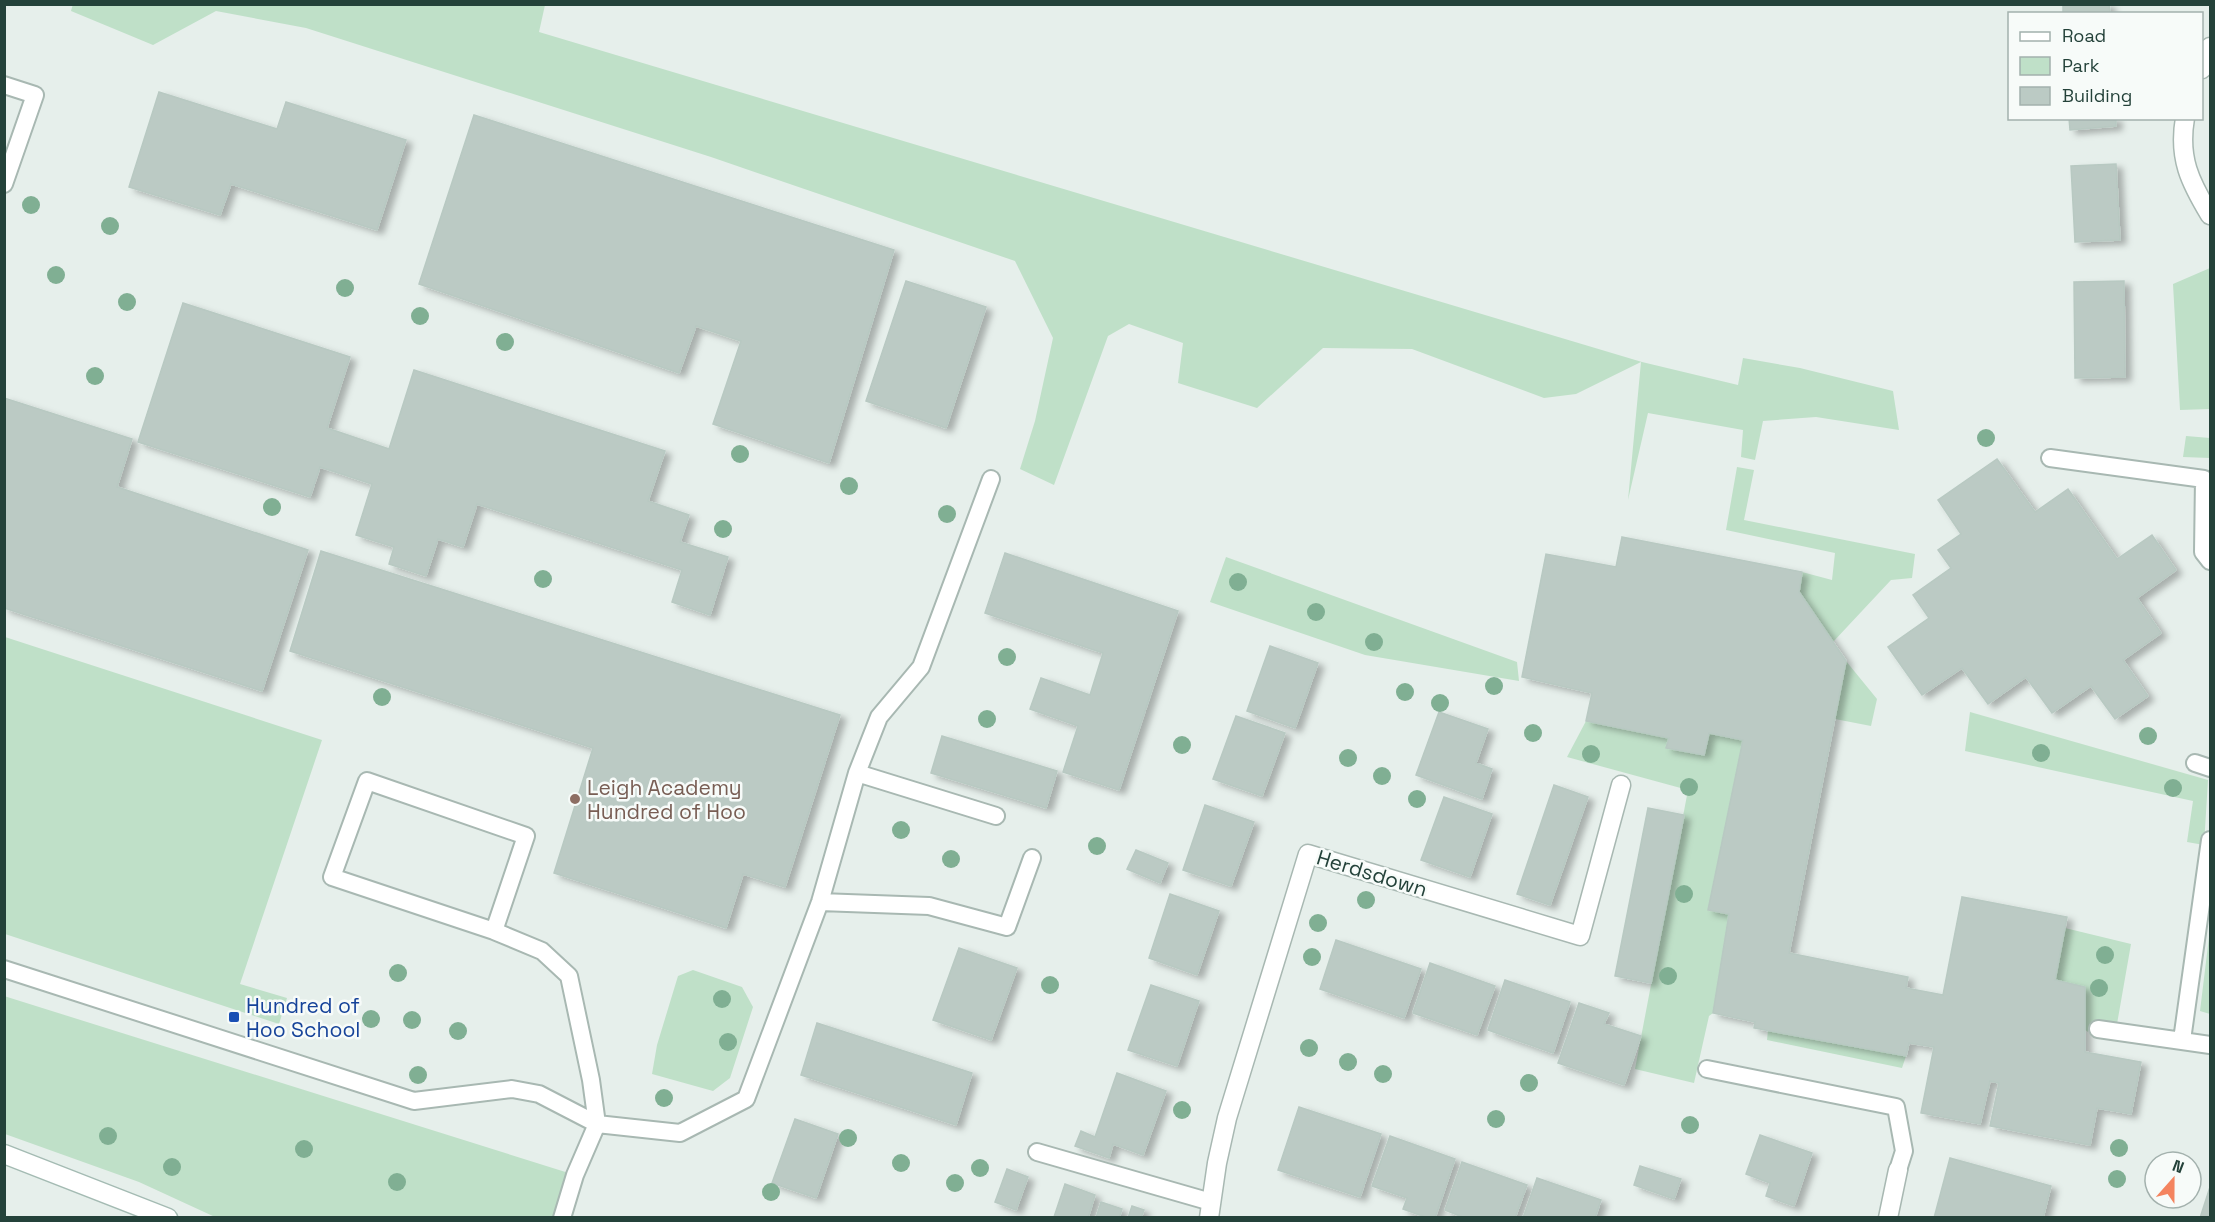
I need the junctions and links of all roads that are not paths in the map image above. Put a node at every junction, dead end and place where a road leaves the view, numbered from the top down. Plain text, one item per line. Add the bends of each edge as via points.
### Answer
1 (2211, 47) edge
2 (2203, 67) edge
3 (4, 85) edge
4 (2185, 120) edge
5 (4, 184) edge
6 (2211, 215) edge
7 (2050, 458) dead end
8 (991, 479) dead end
9 (2211, 561) edge
10 (857, 773) junction
11 (1621, 785) dead end
12 (996, 816) dead end
13 (2211, 840) edge
14 (1032, 858) dead end
15 (820, 902) junction
16 (494, 931) junction
17 (4, 969) edge
18 (2098, 1029) dead end
19 (2182, 1040) junction
20 (2211, 1045) edge
21 (1707, 1069) dead end
22 (597, 1124) junction
23 (1037, 1152) dead end
24 (4, 1154) edge
25 (1898, 1170) joint
26 (1210, 1210) edge
27 (168, 1218) edge
28 (562, 1218) edge
29 (1888, 1218) edge

1 - 2 street
3 - 5 lane via 35,95
4 - 6 street via 2181,144 2188,172
7 - 9 lane via 2204,479 2203,552
8 - 10 lane via 921,667 879,717
10 - 12 lane
10 - 15 lane
11 - 26 street, Herdsdown via 1580,936 1308,854 1227,1118
13 - 19 lane
14 - 15 lane via 1007,927 928,906
15 - 22 lane via 746,1100 680,1132
16 - 16 lane via 332,877 367,781 526,836
16 - 22 lane via 542,951 569,976
17 - 22 lane via 414,1101 512,1089 539,1094
18 - 19 lane
19 - 20 lane
21 - 25 lane via 1896,1107 1904,1151
22 - 28 lane
23 - 26 lane
24 - 27 street
25 - 29 street

